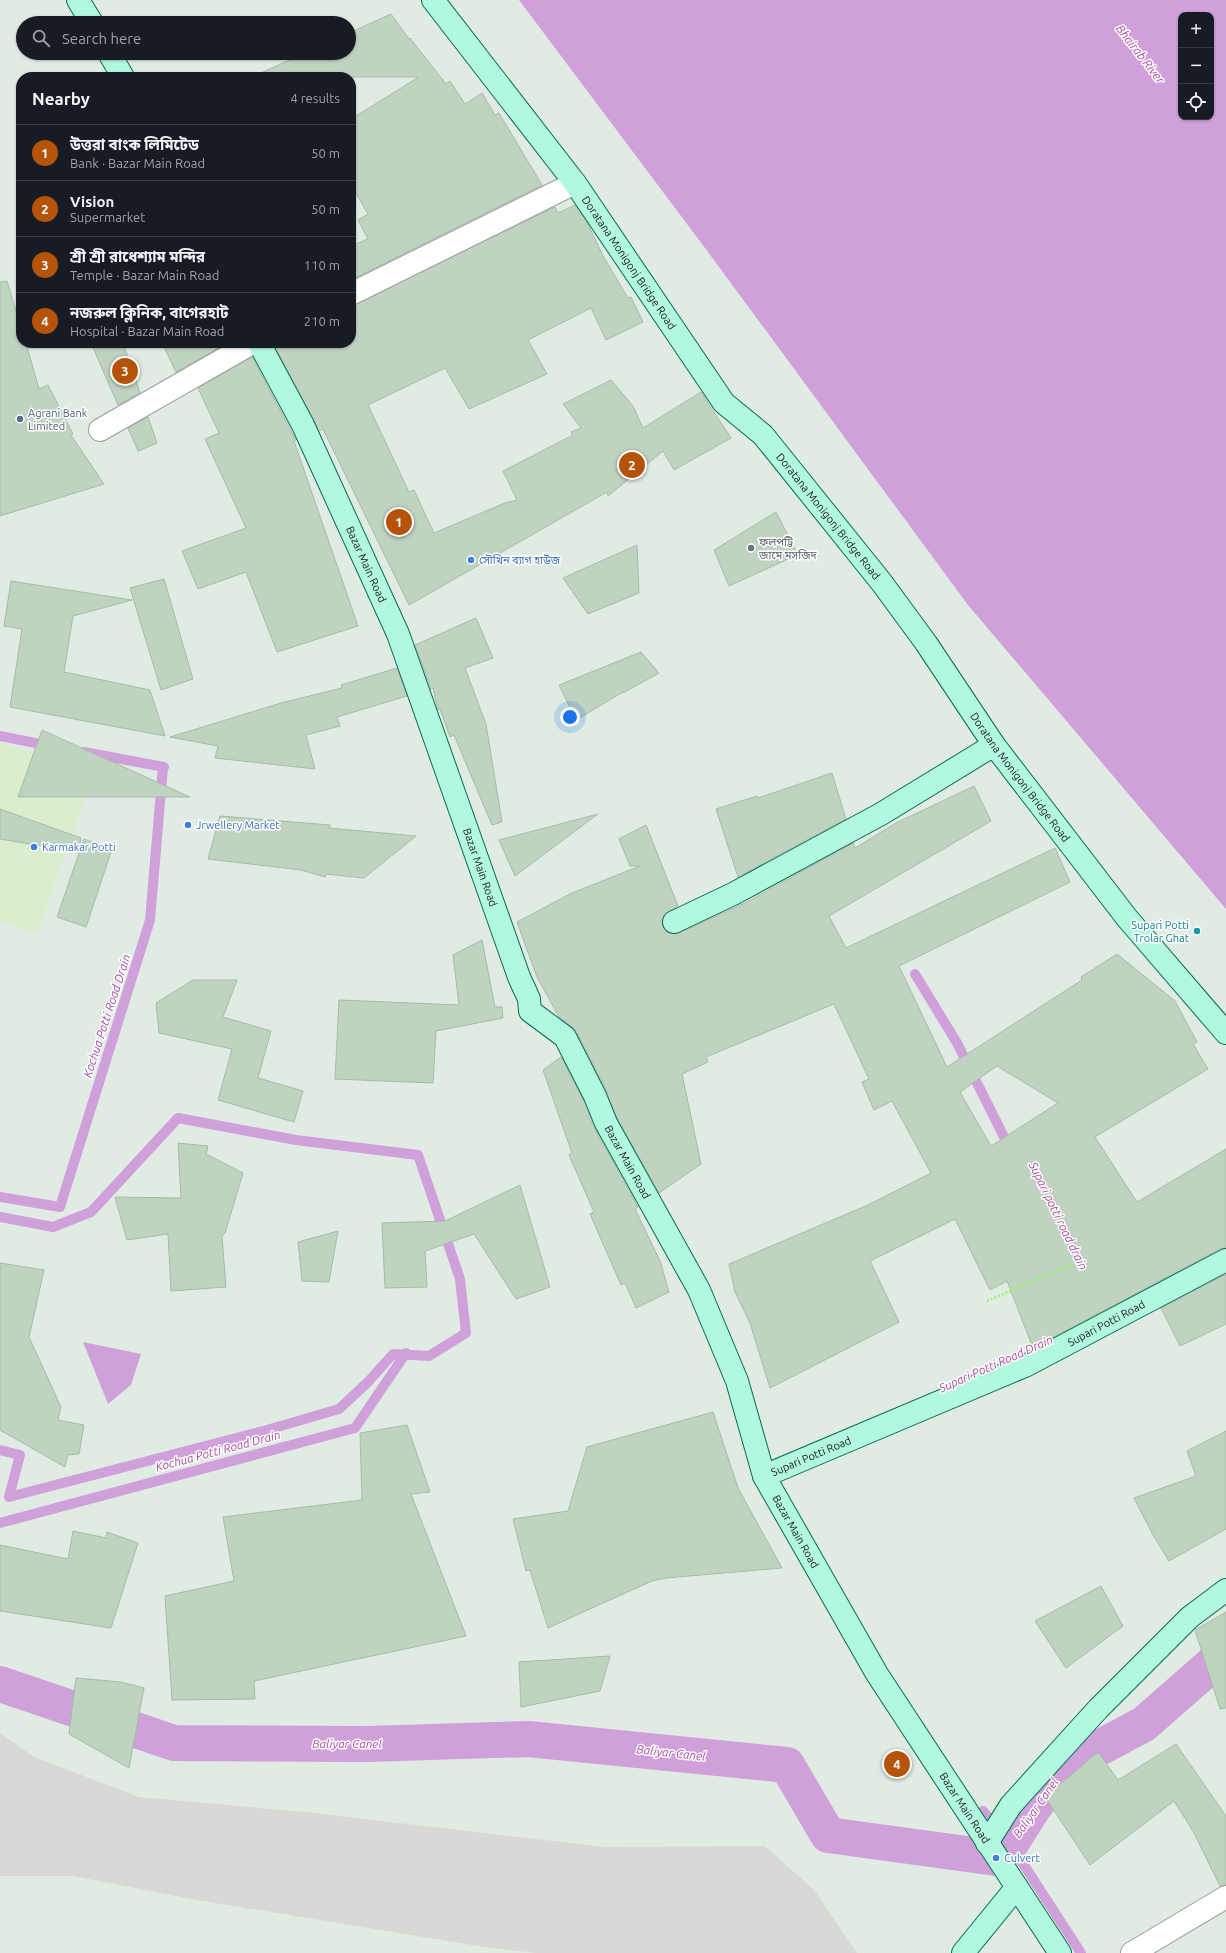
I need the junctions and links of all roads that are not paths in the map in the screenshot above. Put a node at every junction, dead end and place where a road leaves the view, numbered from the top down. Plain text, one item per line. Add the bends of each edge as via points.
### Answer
1 (78, 0) edge
2 (433, 0) edge
3 (88, 16) edge
4 (113, 60) edge
5 (120, 72) edge
6 (575, 183) junction
7 (356, 292) edge
8 (243, 348) edge
9 (262, 348) edge
10 (100, 430) dead end
11 (994, 745) junction
12 (674, 922) dead end
13 (1226, 1033) edge
14 (1226, 1260) edge
15 (764, 1476) junction
16 (1226, 1590) edge
17 (987, 1843) junction
18 (1016, 1888) junction
19 (1226, 1897) edge
20 (963, 1953) edge
21 (1060, 1953) edge
22 (1132, 1953) edge

1 - 3 street
2 - 6 street, Doratana Monigonj Bridge Road
4 - 5 street
6 - 7 street
6 - 11 street, Doratana Monigonj Bridge Road via 724,403 763,435 877,577 926,643
8 - 10 street
9 - 15 street, Bazar Main Road via 303,425 398,634 513,962 529,998 530,1011 565,1037 606,1123 696,1284 737,1381
11 - 12 street via 881,814 733,894
11 - 13 street, Doratana Monigonj Bridge Road via 1127,918
14 - 15 street, Supari Potti Road via 1027,1365
15 - 17 street, Bazar Main Road via 877,1674
16 - 17 street via 1190,1617 1098,1709 1011,1805
17 - 18 street, Bazar Main Road
18 - 20 street
18 - 21 street, Bazar Main Road
19 - 22 street

